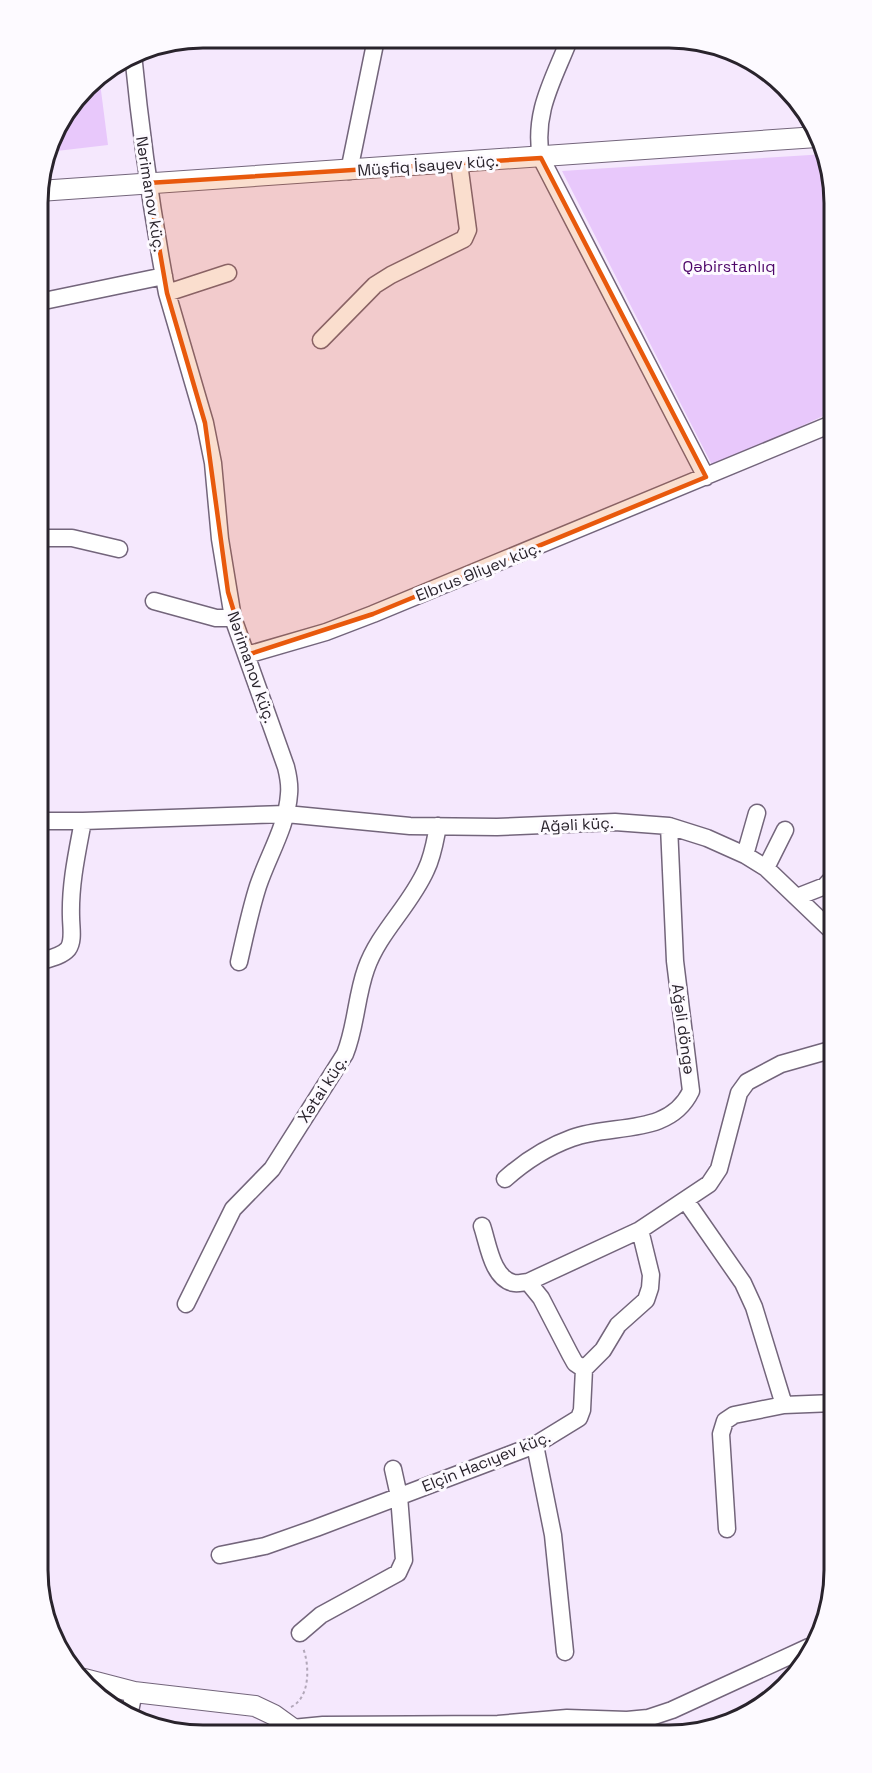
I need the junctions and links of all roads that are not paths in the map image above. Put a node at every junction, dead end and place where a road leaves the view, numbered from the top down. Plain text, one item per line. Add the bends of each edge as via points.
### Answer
1 (374, 48) edge
2 (566, 48) edge
3 (134, 64) edge
4 (809, 137) edge
5 (541, 158) junction
6 (459, 163) junction
7 (349, 171) junction
8 (148, 183) junction
9 (48, 190) edge
10 (228, 273) dead end
11 (164, 276) junction
12 (167, 293) junction
13 (48, 300) edge
14 (321, 340) dead end
15 (824, 427) edge
16 (706, 477) junction
17 (48, 538) edge
18 (119, 549) dead end
19 (154, 601) dead end
20 (233, 618) junction
21 (247, 655) junction
22 (758, 813) dead end
23 (286, 814) junction
24 (48, 821) edge
25 (83, 821) junction
26 (438, 826) junction
27 (669, 826) junction
28 (785, 830) dead end
29 (745, 855) junction
30 (766, 868) junction
31 (824, 886) edge
32 (797, 897) junction
33 (824, 923) edge
34 (48, 959) edge
35 (239, 962) dead end
36 (824, 1052) edge
37 (505, 1179) dead end
38 (686, 1201) junction
39 (482, 1226) dead end
40 (640, 1230) junction
41 (528, 1282) junction
42 (186, 1304) dead end
43 (584, 1369) junction
44 (824, 1403) edge
45 (784, 1405) junction
46 (535, 1445) junction
47 (393, 1469) dead end
48 (399, 1496) junction
49 (727, 1530) dead end
50 (220, 1555) dead end
51 (300, 1633) road end
52 (800, 1651) edge
53 (565, 1652) dead end
54 (103, 1688) edge
55 (132, 1701) edge
56 (286, 1725) edge
57 (543, 1725) edge

1 - 7 street
2 - 5 street via 539,119
3 - 8 street, Nərimanov küç.
4 - 5 street, Müşfiq İsayev küç.
5 - 6 street, Müşfiq İsayev küç.
5 - 16 street
6 - 7 street, Müşfiq İsayev küç.
6 - 14 street via 468,230 464,239 375,285
7 - 8 street, Müşfiq İsayev küç.
8 - 9 street, Müşfiq İsayev küç.
8 - 11 street, Nərimanov küç.
10 - 12 street
11 - 12 street, Nərimanov küç.
11 - 13 street
12 - 20 street, Nərimanov küç. via 206,423
15 - 16 street, Elbrus Əliyev küç.
16 - 21 street, Elbrus Əliyev küç. via 373,614
17 - 18 street via 72,538
19 - 20 street via 216,618
20 - 21 street, Nərimanov küç.
21 - 23 street, Nərimanov küç. via 286,766
22 - 29 street
23 - 25 street
23 - 26 street, Ağəli küç.
23 - 35 street, Nərimanov küç. via 258,885
24 - 25 street
25 - 34 street via 72,873 71,941 68,949
26 - 27 street, Ağəli küç. via 615,822
26 - 42 street, Xətai küç. via 426,871 375,947 365,969 345,1054 272,1169 233,1209
27 - 29 street, Ağəli küç.
27 - 37 street, Ağəli döngə via 675,961 691,1091 684,1105 674,1113 651,1123 572,1138 551,1147
28 - 30 street
29 - 30 street, Ağəli küç.
30 - 32 street, Ağəli küç.
31 - 32 street
32 - 33 street, Ağəli küç.
36 - 38 street via 782,1064 747,1082 739,1093 719,1169 709,1184
38 - 40 street
38 - 45 street via 743,1283
39 - 41 street via 497,1271 514,1283
40 - 41 street
40 - 43 street via 651,1275 646,1300 618,1325 603,1350
41 - 43 street via 541,1298 575,1363
43 - 46 street, Elçin Hacıyev küç. via 579,1418
44 - 45 street
45 - 49 street via 734,1415 725,1421 721,1434
46 - 48 street, Elçin Hacıyev küç.
46 - 53 street via 553,1535
47 - 48 street
48 - 50 street, Elçin Hacıyev küç. via 265,1546
48 - 51 street via 404,1560 398,1573 321,1615
52 - 57 street via 648,1718 567,1718
54 - 55 street
55 - 56 street via 255,1706

